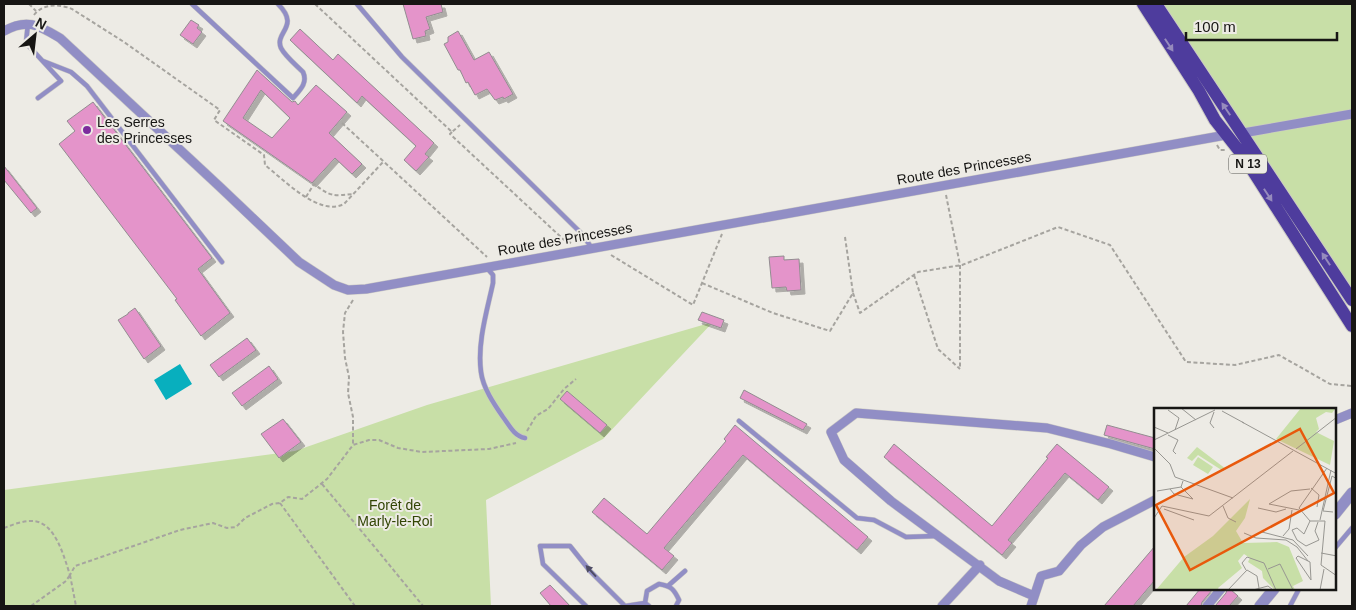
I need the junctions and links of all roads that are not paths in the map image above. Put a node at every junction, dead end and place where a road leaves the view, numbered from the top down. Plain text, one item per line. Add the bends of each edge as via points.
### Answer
1 (192, 4) edge
2 (278, 4) edge
3 (357, 4) edge
4 (1142, 4) edge
5 (1156, 4) edge
6 (28, 23) junction
7 (4, 31) edge
8 (43, 61) junction
9 (38, 98) dead end
10 (1352, 114) edge
11 (1243, 133) junction
12 (1226, 135) junction
13 (591, 248) junction
14 (222, 262) dead end
15 (489, 264) junction
16 (1352, 300) edge
17 (1352, 326) edge
18 (1352, 413) edge
19 (1336, 420) edge
20 (739, 421) dead end
21 (525, 438) road end
22 (1154, 457) edge
23 (1352, 492) edge
24 (1154, 501) edge
25 (1336, 513) edge
26 (1352, 528) edge
27 (939, 536) junction
28 (1336, 547) edge
29 (980, 566) junction
30 (685, 571) dead end
31 (670, 585) junction
32 (1220, 590) edge
33 (1273, 590) edge
34 (1298, 590) edge
35 (1034, 596) junction
36 (647, 605) edge
37 (586, 606) edge
38 (626, 606) edge
39 (676, 606) edge
40 (942, 606) edge
41 (1031, 606) edge
42 (1207, 606) edge
43 (1260, 606) edge
44 (1290, 606) edge

1 - 2 lane via 293,98 303,86 305,76 280,45 288,19
3 - 13 lane via 402,57 580,232
4 -> 12 main road, N 13
11 -> 5 main road, N 13
6 - 7 street
6 - 8 lane via 26,43
6 - 15 street, Route des Princesses via 60,38 299,262 334,285 348,290 360,289
8 - 9 lane via 61,81
8 - 14 lane via 71,72 87,86
10 - 11 street
16 -> 11 main road, N 13
12 - 13 street, Route des Princesses
12 -> 17 main road, N 13 via 1244,157
13 - 15 street, Route des Princesses
15 - 21 lane via 493,283 482,343 481,373 500,413 515,434
18 - 19 street
20 - 27 lane via 858,518 874,520 906,537
22 - 27 street via 1047,428 953,420 856,413 831,432 844,460 891,501
23 - 25 street
24 - 35 street via 1102,527 1059,571 1041,576
26 - 28 lane
27 - 29 street
29 - 35 street via 1000,581
29 - 40 street
30 - 31 lane
31 - 36 lane via 659,584 647,591
31 - 39 lane via 679,600
32 - 42 street
33 - 43 street
34 - 44 lane
35 - 41 street
36 - 38 lane
38 -> 37 lane via 570,546 540,546 543,564

